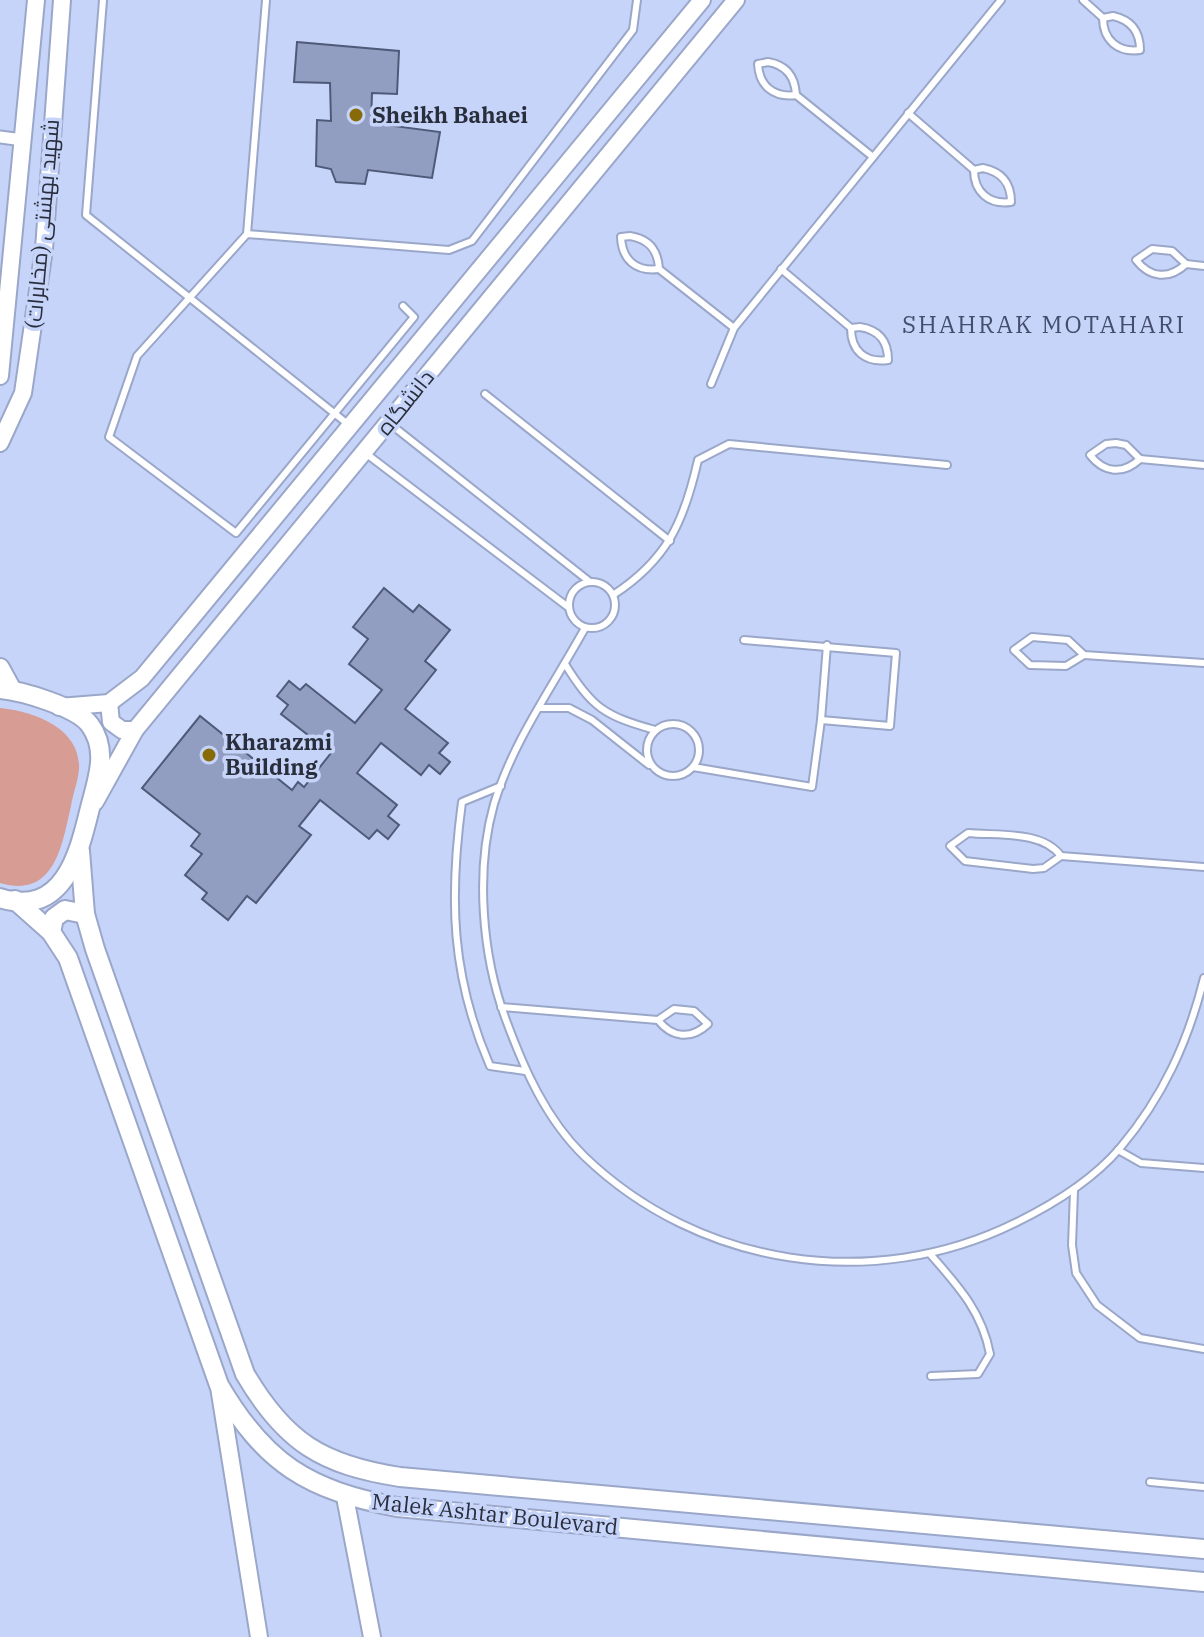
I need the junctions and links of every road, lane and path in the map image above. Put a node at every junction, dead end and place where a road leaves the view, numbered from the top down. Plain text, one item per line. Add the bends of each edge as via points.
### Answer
1 (36, 0) edge
2 (62, 0) edge
3 (103, 0) edge
4 (266, 0) edge
5 (637, 0) edge
6 (702, 0) edge
7 (736, 0) edge
8 (1001, 0) edge
9 (1083, 0) edge
10 (1103, 18) junction
11 (796, 95) junction
12 (908, 113) junction
13 (0, 137) edge
14 (23, 140) junction
15 (873, 157) junction
16 (974, 170) junction
17 (247, 234) junction
18 (1186, 264) junction
19 (1204, 266) edge
20 (659, 269) junction
21 (781, 269) junction
22 (187, 297) junction
23 (403, 306) dead end
24 (734, 328) junction
25 (851, 328) junction
26 (0, 376) edge
27 (711, 384) dead end
28 (485, 394) dead end
29 (335, 414) junction
30 (389, 422) junction
31 (350, 426) junction
32 (0, 443) edge
33 (364, 452) junction
34 (1140, 459) junction
35 (947, 465) dead end
36 (1204, 465) edge
37 (670, 541) junction
38 (590, 582) junction
39 (613, 595) junction
40 (568, 607) junction
41 (585, 628) junction
42 (744, 640) dead end
43 (827, 645) junction
44 (1084, 655) junction
45 (1204, 663) edge
46 (565, 664) junction
47 (0, 668) edge
48 (6, 689) edge
49 (109, 703) junction
50 (59, 707) junction
51 (539, 708) junction
52 (821, 720) junction
53 (135, 730) junction
54 (655, 730) junction
55 (693, 767) junction
56 (654, 769) junction
57 (501, 786) junction
58 (89, 814) junction
59 (80, 851) junction
60 (1061, 856) junction
61 (1204, 867) edge
62 (5, 900) edge
63 (85, 914) junction
64 (51, 932) junction
65 (1204, 978) edge
66 (501, 1007) junction
67 (658, 1020) junction
68 (525, 1071) junction
69 (1118, 1150) junction
70 (1204, 1168) edge
71 (1074, 1191) junction
72 (931, 1255) junction
73 (1204, 1349) edge
74 (931, 1376) dead end
75 (219, 1385) junction
76 (1150, 1482) dead end
77 (1204, 1487) edge
78 (345, 1497) junction
79 (1204, 1549) edge
80 (1204, 1582) edge
81 (259, 1637) edge
82 (372, 1637) edge

1 - 14 main road, شهید بهشتی (مخابرات)
2 - 32 main road, شهید بهشتی (مخابرات) via 44,249 23,393
3 - 22 lane via 86,215
4 - 17 lane
5 - 17 lane via 633,30 472,241 449,250
6 - 31 main road, دانشگاه
7 - 30 main road, دانشگاه
8 - 12 lane
9 - 10 lane
10 - 10 lane via 1113,44 1140,50 1131,23
11 - 11 lane via 786,69 758,64 769,90
11 - 15 lane
12 - 15 lane
12 - 16 lane
13 - 14 street
14 - 26 main road, شهید بهشتی (مخابرات)
15 - 21 lane
16 - 16 lane via 983,196 1011,202 1001,175
17 - 22 lane
18 - 18 lane via 1162,249 1136,260 1160,276
18 - 19 lane
20 - 20 lane via 648,242 621,237 631,263
20 - 24 lane
21 - 24 lane
21 - 25 lane
22 - 29 lane
22 - 29 lane via 137,356 109,437 236,533
23 - 29 lane via 414,317
24 - 27 lane
25 - 25 lane via 860,354 888,360 878,334
28 - 37 lane
29 - 31 lane
30 - 33 main road, دانشگاه
30 - 38 lane
31 - 49 main road, دانشگاه via 142,678
33 - 40 lane
33 - 53 main road, دانشگاه
34 - 34 lane via 1116,443 1090,455 1114,470
34 - 36 lane
35 - 37 lane via 729,444 698,460 689,502
37 - 39 lane via 644,575
38 - 39 lane via 600,583
38 - 40 lane via 574,590
39 - 41 lane via 615,613 610,621
40 - 41 lane
41 - 46 lane
42 - 43 lane
43 - 52 lane
43 - 52 lane via 896,653 894,682 890,726
44 - 44 lane via 1058,637 1032,637 1014,650 1030,665 1055,667
44 - 45 lane
46 - 51 lane
46 - 54 lane via 587,699 619,720
47 - 48 main road
48 - 50 main road
49 - 50 main road
49 - 53 main road via 111,722 122,730
50 - 58 main road via 88,722 101,747
51 - 56 lane via 569,708 592,720
51 - 57 lane
52 - 55 lane via 812,787
53 - 58 main road, دانشگاه
54 - 55 lane via 671,723 688,728 699,751
54 - 56 lane via 646,745
55 - 56 lane via 678,776
57 - 66 lane via 493,807 486,912
57 - 68 lane via 462,802 454,865 454,930 472,1023 490,1066
58 - 59 main road
59 - 62 main road via 61,884 45,895
59 - 63 main road, Malek Ashtar Boulevard
60 - 60 lane via 1035,839 968,833 950,846 965,861 1033,869 1054,864
60 - 61 lane
62 - 64 main road, Malek Ashtar Boulevard
63 - 64 main road via 72,909 59,913
63 - 79 main road, Malek Ashtar Boulevard via 245,1374 263,1406 317,1453 354,1470 400,1477
64 - 75 main road, Malek Ashtar Boulevard via 68,958
65 - 69 lane via 1176,1065
66 - 67 lane
66 - 68 lane
67 - 67 lane via 682,1036 708,1024 684,1009
68 - 72 lane via 584,1156 682,1225 741,1249 809,1261 875,1264
69 - 70 lane via 1141,1163
69 - 71 lane
71 - 72 lane via 985,1239
71 - 73 lane via 1076,1273 1097,1305 1140,1338
72 - 74 lane via 970,1299 985,1326 990,1354 978,1374
75 - 78 main road, Malek Ashtar Boulevard via 241,1423 268,1451 303,1478
75 - 81 main road
76 - 77 lane
78 - 80 main road, Malek Ashtar Boulevard via 397,1507
78 - 82 main road

